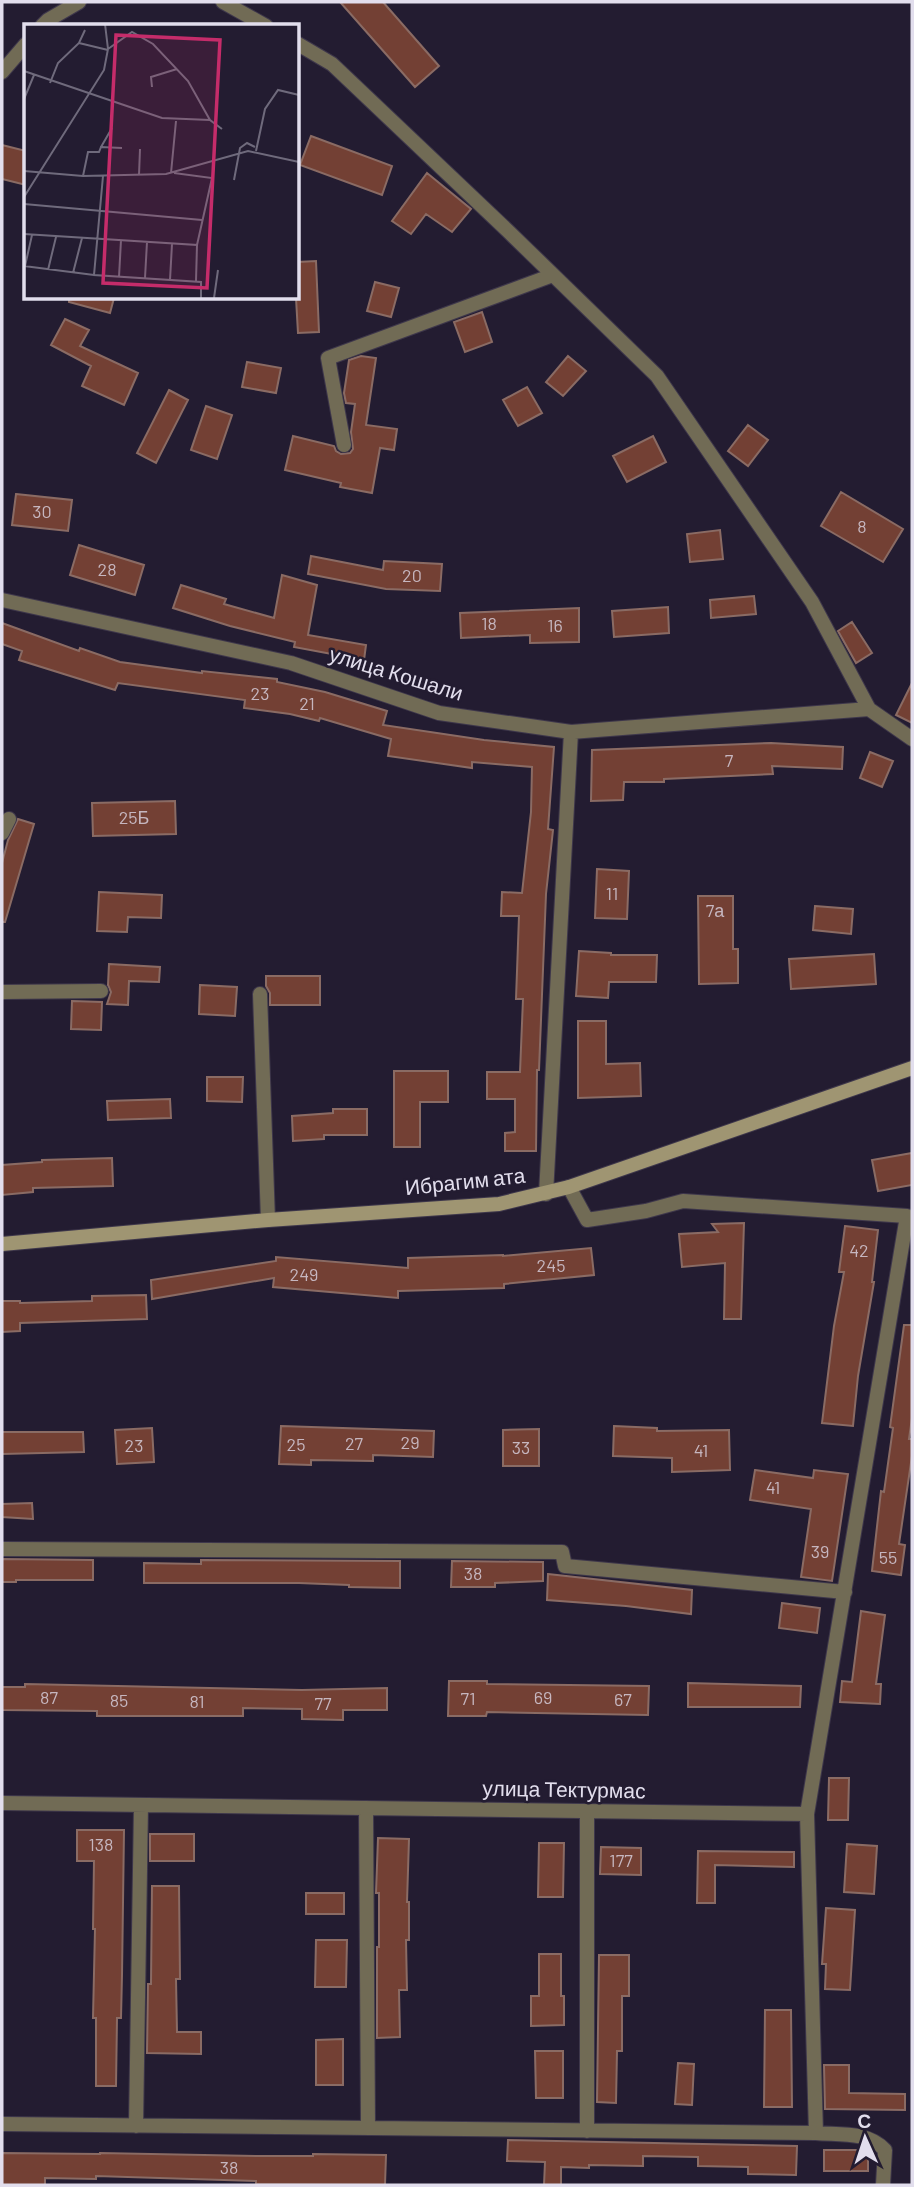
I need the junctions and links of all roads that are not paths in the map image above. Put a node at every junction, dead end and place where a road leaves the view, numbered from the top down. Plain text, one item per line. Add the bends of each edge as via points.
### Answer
1 (79, 2) edge
2 (223, 2) edge
3 (44, 24) edge
4 (262, 24) edge
5 (299, 45) edge
6 (24, 46) edge
7 (2, 72) edge
8 (553, 275) junction
9 (344, 445) dead end
10 (2, 600) edge
11 (869, 709) junction
12 (571, 732) junction
13 (912, 738) edge
14 (9, 819) dead end
15 (2, 833) edge
16 (101, 991) dead end
17 (2, 992) edge
18 (260, 994) dead end
19 (912, 1068) edge
20 (569, 1187) junction
21 (546, 1194) junction
22 (268, 1220) junction
23 (2, 1244) edge
24 (2, 1549) edge
25 (845, 1592) junction
26 (2, 1803) edge
27 (141, 1805) junction
28 (366, 1808) junction
29 (587, 1811) junction
30 (807, 1814) junction
31 (2, 2124) edge
32 (136, 2126) junction
33 (368, 2128) junction
34 (587, 2130) junction
35 (816, 2133) junction
36 (883, 2185) edge

1 - 3 street
2 - 4 street
5 - 8 street via 332,64
6 - 7 street
8 - 9 street via 328,358
8 - 11 street via 657,376 812,603
10 - 12 street, улица Кошали via 291,663 439,713
11 - 12 street, улица Кошали
11 - 13 street
12 - 21 street
14 - 15 street
16 - 17 street
18 - 22 street
19 - 20 street, Ибрагим ата
20 - 21 street, Ибрагим ата
20 - 25 street via 587,1220 683,1201 907,1216
21 - 22 street, Ибрагим ата via 499,1204
22 - 23 street, Ибрагим ата
24 - 25 street via 562,1552 565,1566
25 - 30 street
26 - 27 street, улица Тектурмас
27 - 28 street, улица Тектурмас
27 - 32 street
28 - 29 street, улица Тектурмас
28 - 33 street
29 - 30 street, улица Тектурмас
29 - 34 street
30 - 35 street
31 - 32 street
32 - 33 street
33 - 34 street
34 - 35 street
35 - 36 street via 876,2141 885,2150

